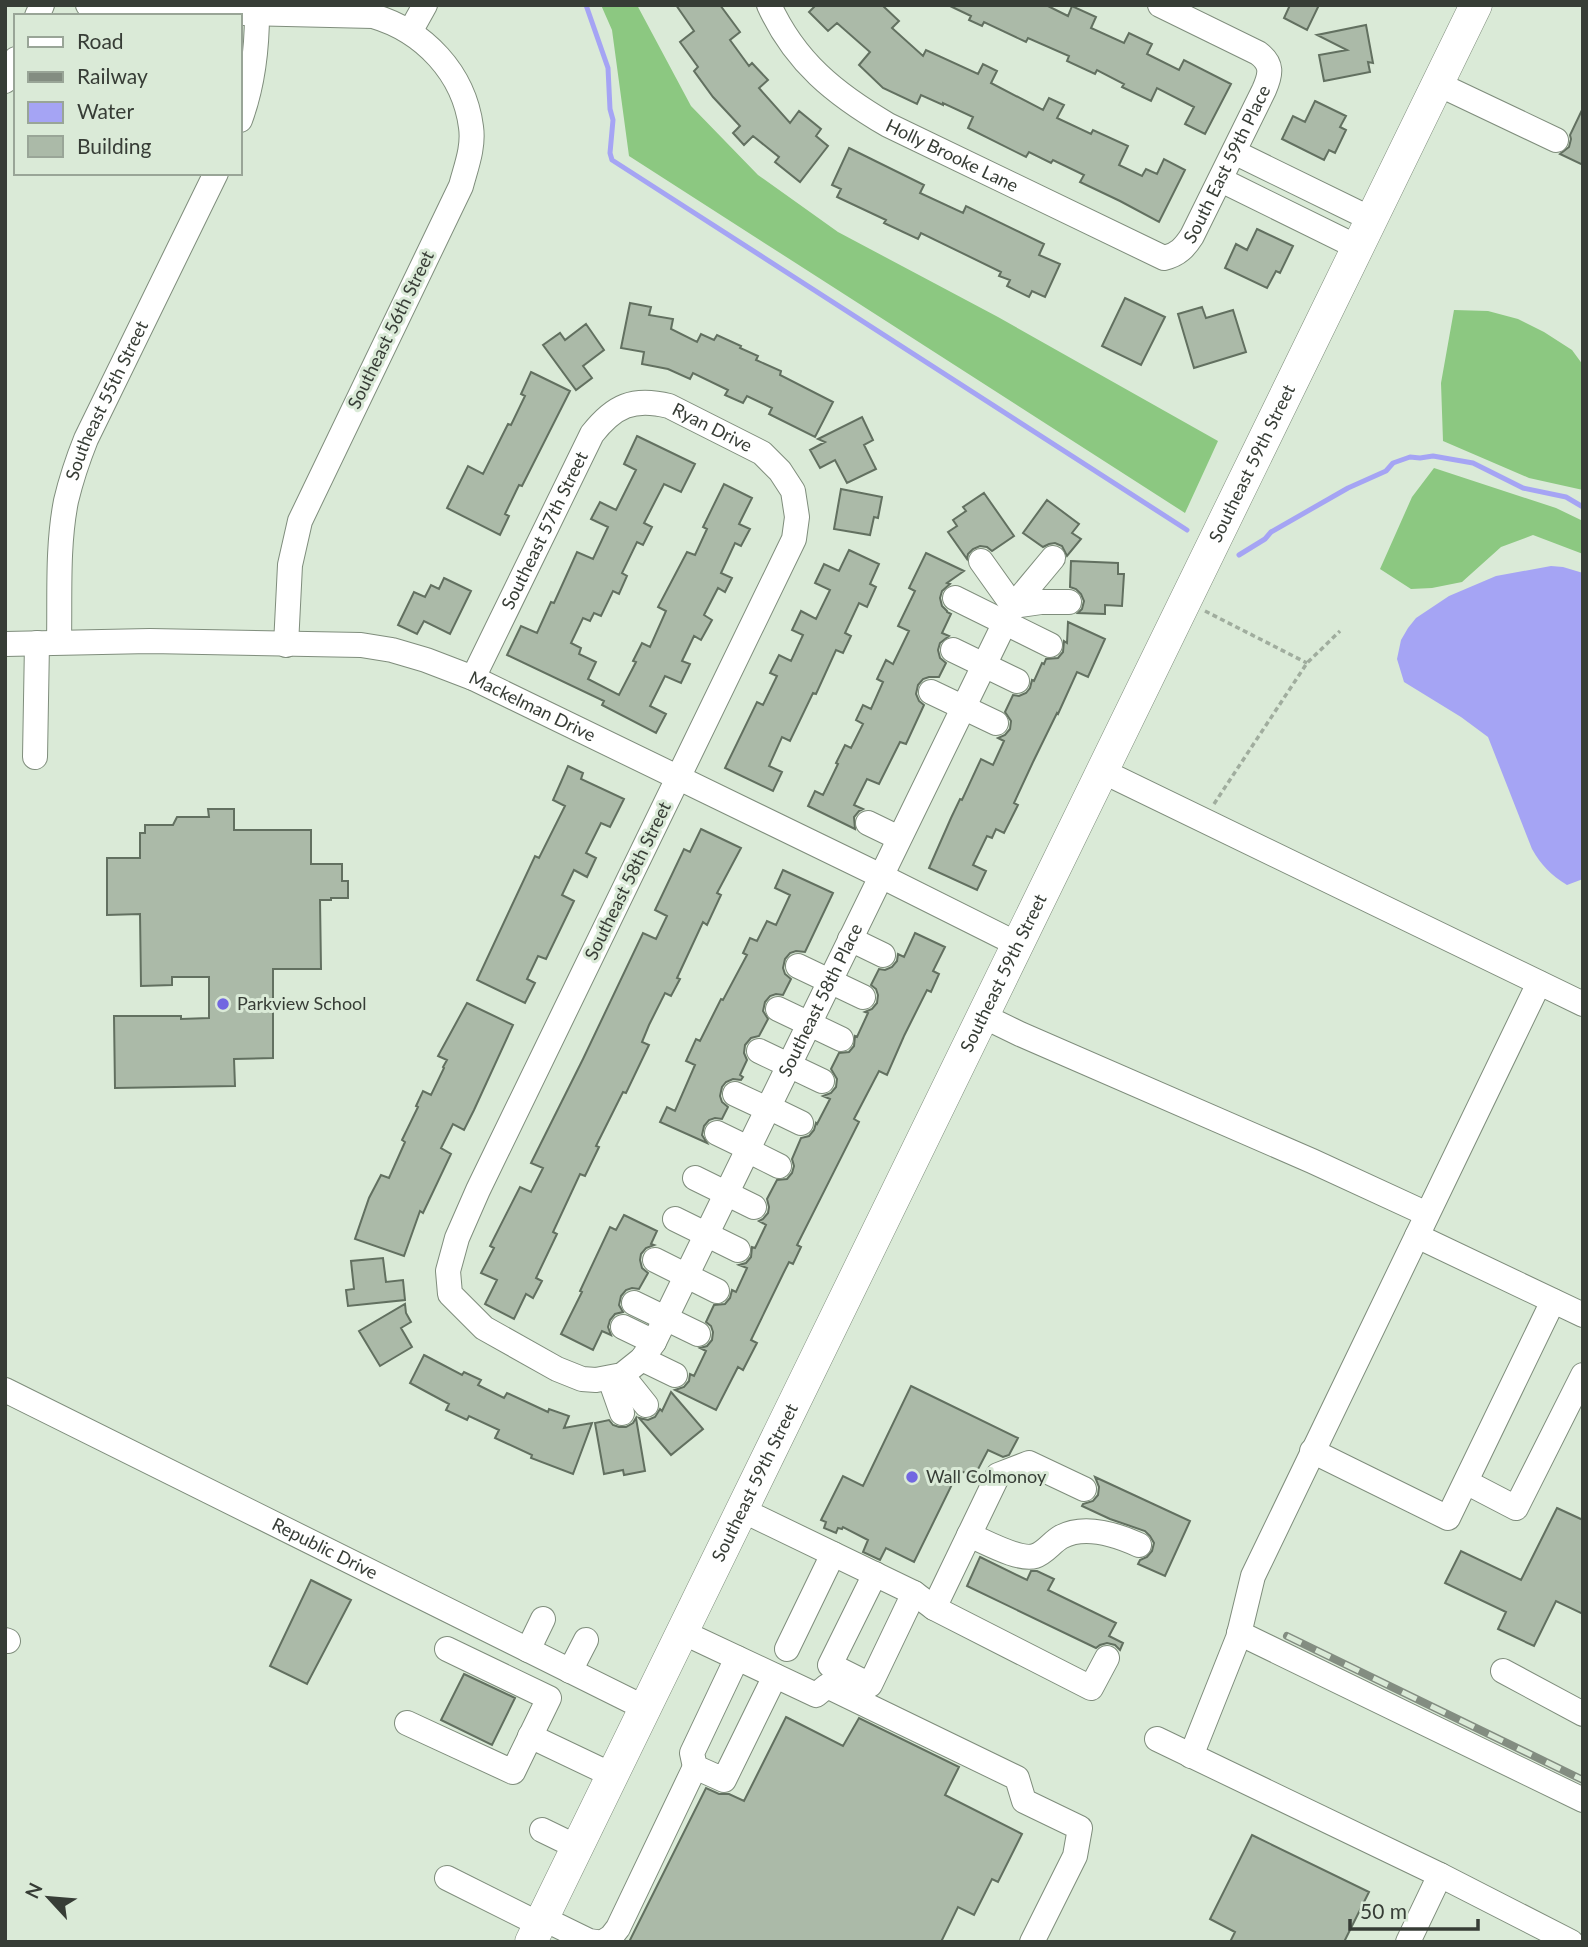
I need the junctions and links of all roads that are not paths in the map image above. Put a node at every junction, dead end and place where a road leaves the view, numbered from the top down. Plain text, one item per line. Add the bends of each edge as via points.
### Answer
1 (88, 5) edge
2 (425, 5) edge
3 (769, 5) edge
4 (1160, 5) edge
5 (1476, 5) edge
6 (257, 13) junction
7 (410, 32) junction
8 (14, 64) edge
9 (5, 81) edge
10 (1438, 84) junction
11 (242, 114) edge
12 (1556, 139) dead end
13 (1234, 152) junction
14 (215, 175) edge
15 (1221, 180) junction
16 (1364, 233) junction
17 (1172, 257) joint
18 (636, 402) joint
19 (780, 471) joint
20 (1053, 558) dead end
21 (981, 561) dead end
22 (955, 598) dead end
23 (1069, 602) dead end
24 (1009, 614) junction
25 (48, 643) junction
26 (5, 644) edge
27 (286, 645) junction
28 (1050, 645) dead end
29 (953, 650) dead end
30 (984, 666) junction
31 (473, 678) junction
32 (1017, 681) dead end
33 (931, 692) dead end
34 (963, 708) junction
35 (996, 723) dead end
36 (35, 757) dead end
37 (1102, 771) junction
38 (678, 777) junction
39 (868, 823) dead end
40 (900, 838) junction
41 (881, 876) junction
42 (850, 939) junction
43 (1017, 944) junction
44 (883, 955) dead end
45 (798, 965) dead end
46 (830, 981) junction
47 (1539, 983) junction
48 (863, 997) dead end
49 (1583, 1004) edge
50 (778, 1009) dead end
51 (982, 1016) junction
52 (809, 1023) junction
53 (841, 1039) dead end
54 (759, 1051) dead end
55 (789, 1065) junction
56 (822, 1081) dead end
57 (735, 1094) dead end
58 (768, 1108) junction
59 (801, 1123) dead end
60 (717, 1133) dead end
61 (748, 1149) junction
62 (779, 1166) dead end
63 (695, 1178) dead end
64 (726, 1193) junction
65 (754, 1207) dead end
66 (675, 1219) dead end
67 (1422, 1225) junction
68 (706, 1235) junction
69 (738, 1250) dead end
70 (655, 1260) dead end
71 (686, 1275) junction
72 (717, 1291) dead end
73 (1553, 1301) junction
74 (634, 1303) dead end
75 (1583, 1315) edge
76 (665, 1318) junction
77 (623, 1326) dead end
78 (698, 1334) dead end
79 (648, 1350) junction
80 (675, 1375) dead end
81 (1583, 1375) edge
82 (616, 1377) junction
83 (5, 1390) edge
84 (646, 1405) dead end
85 (622, 1413) dead end
86 (1312, 1451) junction
87 (1466, 1482) junction
88 (1084, 1489) dead end
89 (741, 1510) junction
90 (969, 1535) junction
91 (1139, 1545) dead end
92 (833, 1554) junction
93 (875, 1574) junction
94 (915, 1593) junction
95 (934, 1608) junction
96 (543, 1619) dead end
97 (682, 1633) junction
98 (1239, 1633) junction
99 (586, 1640) dead end
100 (447, 1649) dead end
101 (787, 1649) dead end
102 (528, 1650) junction
103 (737, 1658) junction
104 (1107, 1658) dead end
105 (570, 1671) junction
106 (1503, 1671) dead end
107 (775, 1676) junction
108 (645, 1708) junction
109 (1583, 1714) edge
110 (407, 1723) dead end
111 (530, 1736) junction
112 (1157, 1739) dead end
113 (1191, 1756) junction
114 (695, 1767) junction
115 (612, 1775) junction
116 (1583, 1800) edge
117 (542, 1830) dead end
118 (577, 1847) junction
119 (1440, 1875) junction
120 (447, 1878) dead end
121 (537, 1928) edge
122 (596, 1942) edge
123 (603, 1942) edge
124 (1032, 1942) edge
125 (1408, 1942) edge
126 (1571, 1942) edge

1 - 6 street via 110,10
2 - 7 street
3 - 17 street, Holly Brooke Lane via 798,52 853,105 1154,255
4 - 13 street, South East 59th Place via 1258,53 1270,65 1269,79
5 - 10 main road, Southeast 59th Street
6 - 7 street via 373,16
6 - 11 street via 254,75
7 - 27 street, Southeast 56th Street via 437,53 460,88 471,129 469,158 461,186 300,521 290,565
8 - 9 street
10 - 12 street
10 - 16 main road, Southeast 59th Street
13 - 15 street, South East 59th Place
13 - 16 street
14 - 25 street, Southeast 55th Street via 76,466 66,502
15 - 16 street
15 - 17 street, South East 59th Place via 1186,244
16 - 37 main road, Southeast 59th Street
18 - 19 street, Ryan Drive via 669,405 762,453
18 - 31 street, Southeast 57th Street via 605,417 592,433
19 - 38 street, Southeast 58th Street via 793,491 794,538
20 - 24 street, Southeast 58th Place
21 - 24 street
22 - 24 street
23 - 24 street via 1041,602
24 - 28 street
24 - 30 street, Southeast 58th Place
25 - 26 street, Mackelman Drive
25 - 27 street, Mackelman Drive
25 - 36 street, Southeast 55th Street
27 - 31 street, Mackelman Drive via 361,645 392,650
29 - 30 street
30 - 32 street
30 - 34 street, Southeast 58th Place
31 - 38 street, Mackelman Drive
33 - 34 street
34 - 35 street
34 - 40 street, Southeast 58th Place
37 - 43 main road, Southeast 59th Street
37 - 47 street
38 - 41 street, Mackelman Drive
38 - 82 street, Southeast 58th Street via 478,1190 448,1271 450,1294 484,1328 582,1379
39 - 40 street
40 - 41 street, Southeast 58th Place
41 - 42 street, Southeast 58th Place
41 - 43 street, Mackelman Drive
42 - 44 street
42 - 46 street, Southeast 58th Place
43 - 51 main road, Southeast 59th Street
45 - 46 street
46 - 48 street
46 - 52 street, Southeast 58th Place
47 - 49 street
47 - 67 street
50 - 52 street
51 - 67 street via 1312,1161
51 - 89 main road, Southeast 59th Street
52 - 53 street
52 - 55 street, Southeast 58th Place
54 - 55 street
55 - 56 street
55 - 58 street, Southeast 58th Place
57 - 58 street
58 - 59 street
58 - 61 street, Southeast 58th Place
60 - 61 street
61 - 62 street
61 - 64 street, Southeast 58th Place
63 - 64 street
64 - 65 street
64 - 68 street, Southeast 58th Place
66 - 68 street
67 - 73 street
67 - 86 street
68 - 69 street
68 - 71 street, Southeast 58th Place
70 - 71 street
71 - 72 street
71 - 76 street, Southeast 58th Place
73 - 75 street
73 - 87 street
74 - 76 street
76 - 78 street
76 - 79 street, Southeast 58th Place
77 - 79 street
79 - 80 street
79 - 82 street, Southeast 58th Place
81 - 87 street via 1516,1508
82 - 84 street
82 - 85 street
83 - 102 street, Republic Drive
86 - 87 street via 1448,1518
86 - 98 street via 1253,1576
88 - 90 street via 1029,1463 998,1475
89 - 92 street
89 - 97 main road, Southeast 59th Street
90 - 91 street via 1023,1557 1037,1556 1062,1536 1079,1531 1118,1535
90 - 95 street
92 - 93 street
92 - 101 street
93 - 94 street
93 - 94 street via 830,1665 870,1685
94 - 95 street
95 - 104 street via 1091,1688
96 - 102 street
97 - 103 street
97 - 108 main road, Southeast 59th Street
98 - 113 street
98 - 116 street
99 - 105 street
100 - 111 street via 549,1698
102 - 105 street, Republic Drive
103 - 107 street
103 - 114 street via 692,1753
105 - 108 street, Republic Drive
106 - 109 street
107 - 114 street via 724,1780
107 - 124 street via 816,1695 827,1686 1017,1779 1024,1801 1080,1828 1075,1856
108 - 115 main road, Southeast 59th Street
110 - 111 street via 513,1772
111 - 115 street
112 - 113 street
113 - 119 street
114 - 123 street via 618,1928
115 - 118 main road, Southeast 59th Street
117 - 118 street
118 - 121 main road, Southeast 59th Street
119 - 125 street
119 - 126 street
120 - 121 street
121 - 122 street

